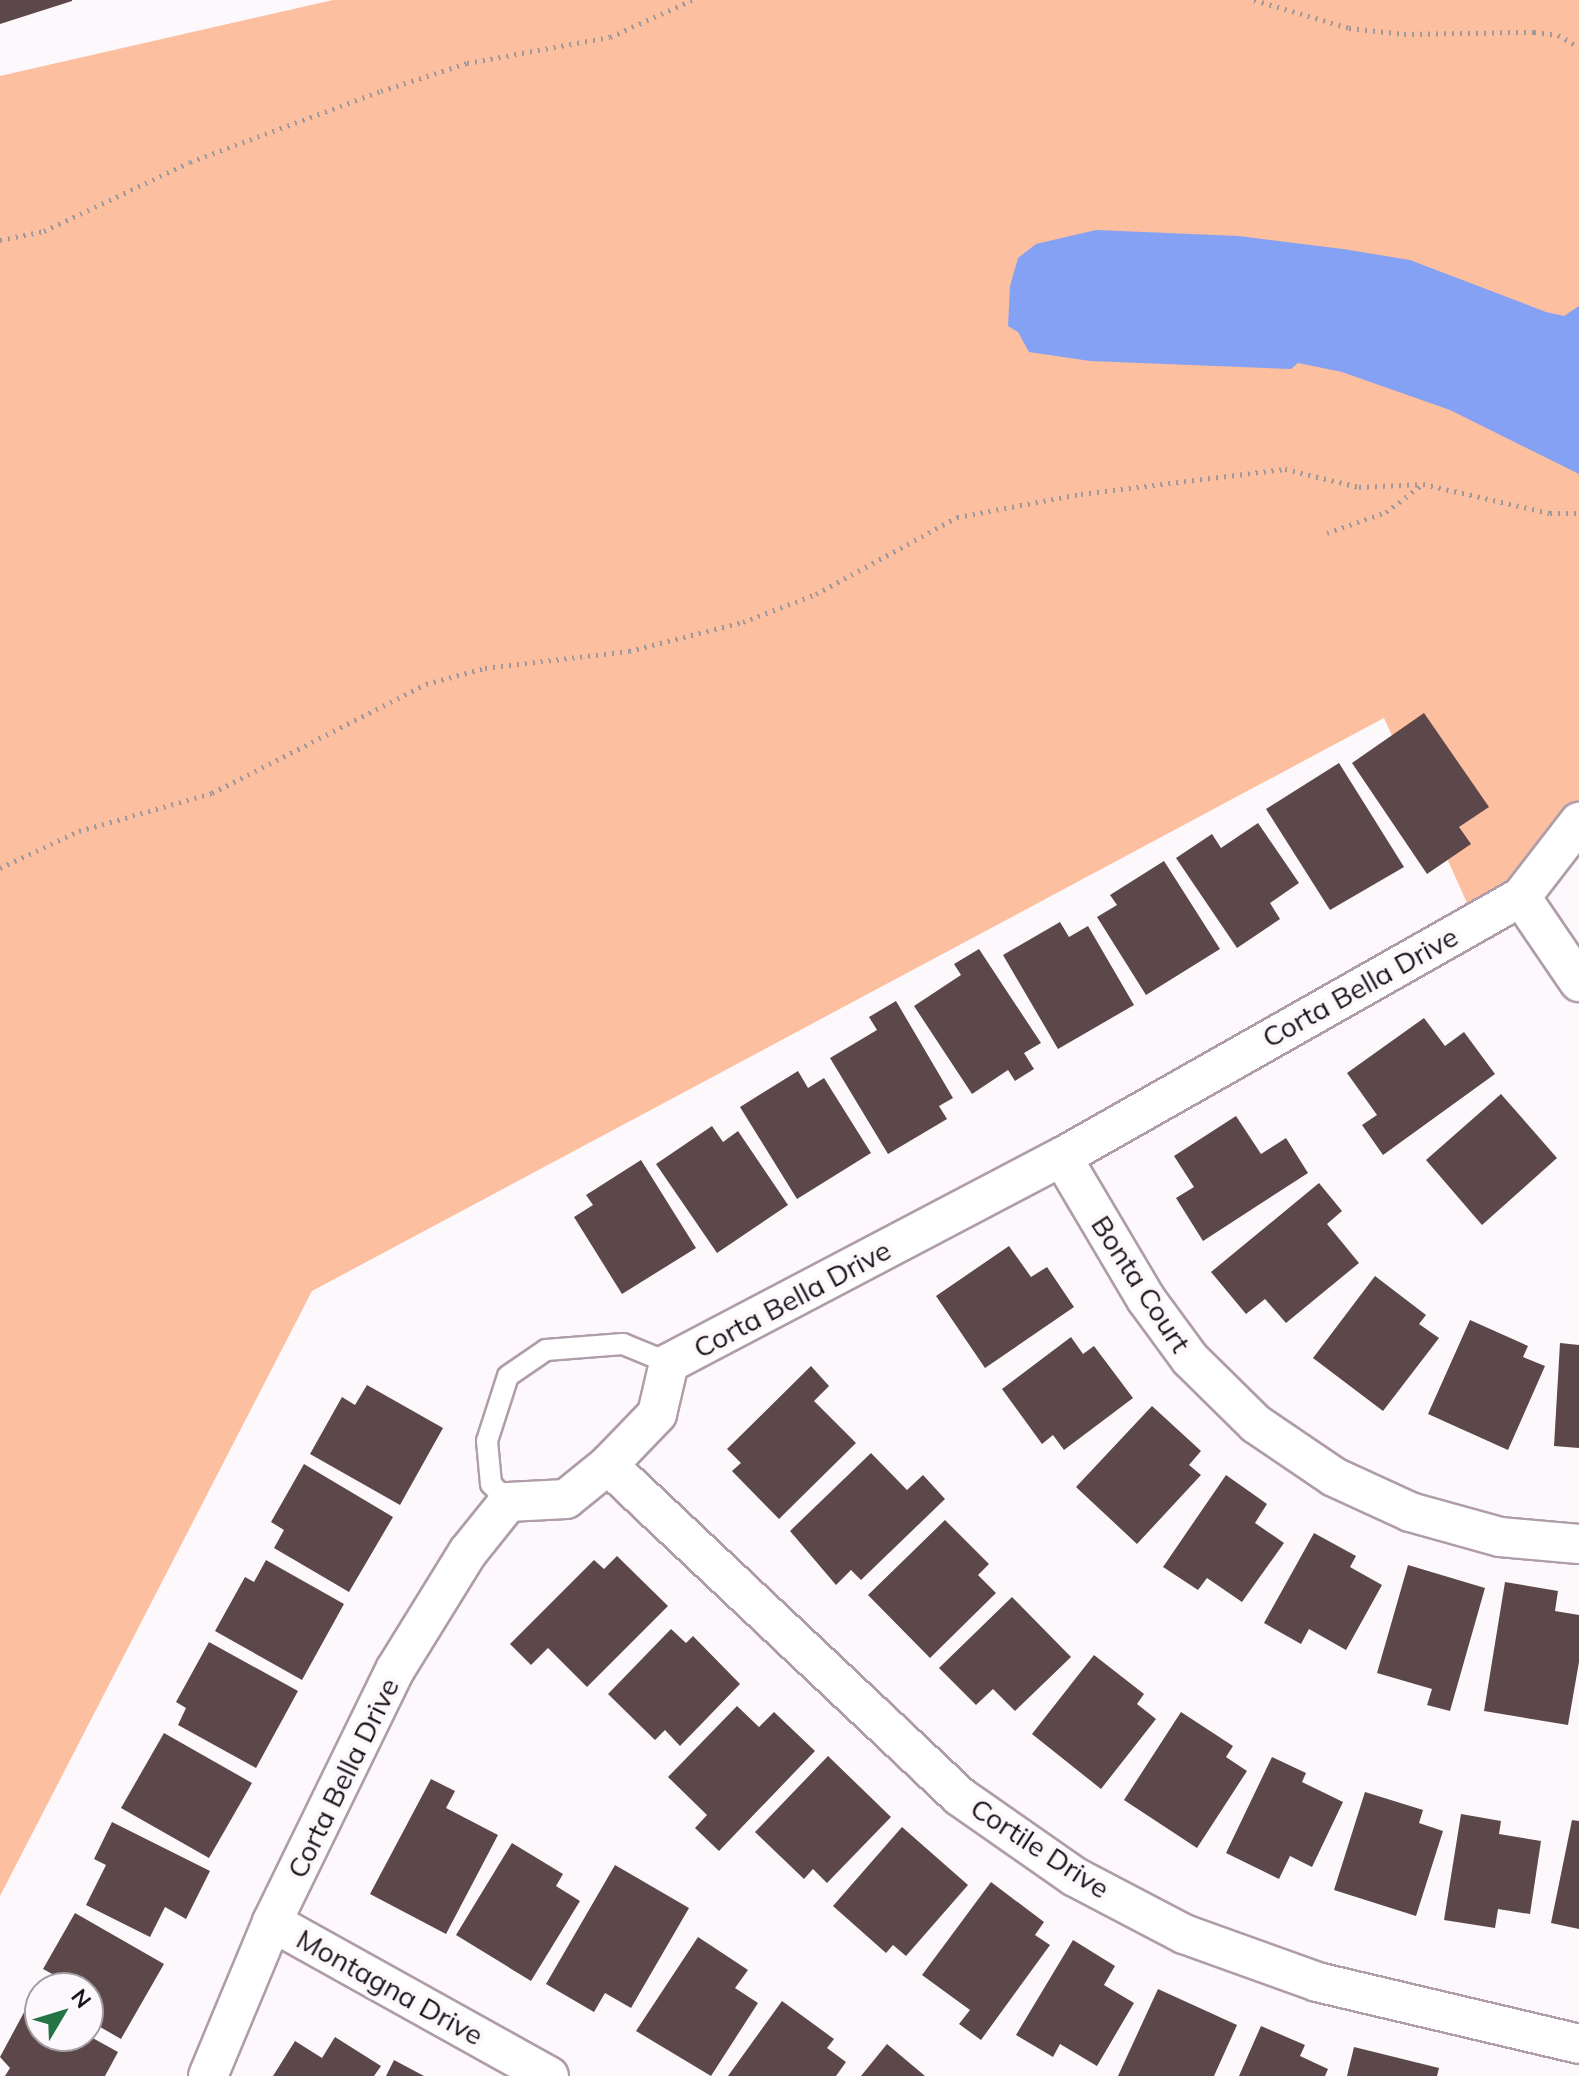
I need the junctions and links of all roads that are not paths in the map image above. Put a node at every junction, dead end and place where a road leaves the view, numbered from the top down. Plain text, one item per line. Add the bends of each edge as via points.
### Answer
1 (1579, 822) edge
2 (1521, 897) junction
3 (1579, 982) edge
4 (1062, 1157) junction
5 (669, 1363) junction
6 (608, 1465) junction
7 (508, 1502) junction
8 (1579, 1544) edge
9 (272, 1922) junction
10 (1579, 2044) edge
11 (208, 2076) edge
12 (549, 2076) edge

1 - 2 street, Corta Bella Drive
2 - 3 street
2 - 4 street, Corta Bella Drive
4 - 5 street, Corta Bella Drive
4 - 8 street, Bonta Court via 1146,1299 1190,1359 1256,1424 1334,1477 1410,1512 1500,1537
5 - 6 street, Corta Bella Drive via 657,1414
5 - 7 lane via 623,1344 546,1350 508,1376 487,1441 491,1484
6 - 7 street, Corta Bella Drive via 566,1499
6 - 10 street, Cortile Drive via 959,1796 1075,1877 1184,1934 1317,1982
7 - 9 street, Corta Bella Drive via 468,1552 395,1670
9 - 11 street, Corta Bella Drive
9 - 12 street, Montagna Drive

